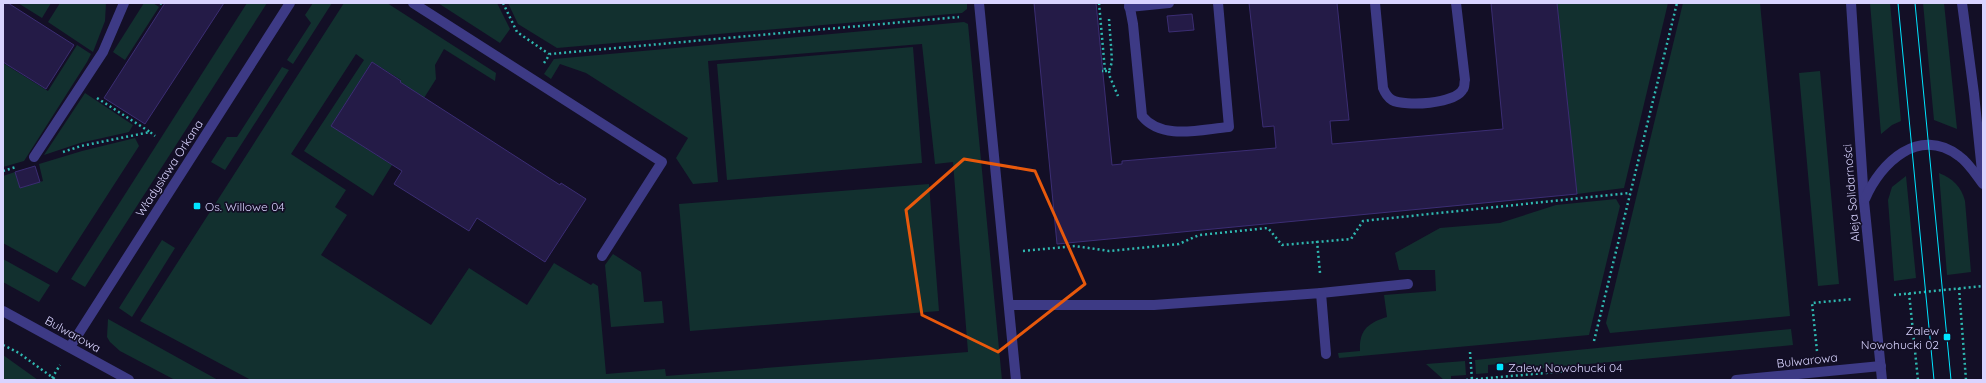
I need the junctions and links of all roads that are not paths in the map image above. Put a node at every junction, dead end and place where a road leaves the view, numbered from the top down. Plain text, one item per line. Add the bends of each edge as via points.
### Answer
1 (124, 3) edge
2 (290, 3) edge
3 (413, 3) edge
4 (979, 3) edge
5 (1169, 3) edge
6 (1218, 3) edge
7 (1375, 3) edge
8 (1456, 3) edge
9 (1851, 3) edge
10 (1962, 3) edge
11 (1129, 5) edge
12 (34, 157) dead end
13 (1983, 183) edge
14 (1864, 201) junction
15 (602, 256) dead end
16 (1408, 284) dead end
17 (1321, 293) junction
18 (1009, 305) junction
19 (3, 311) edge
20 (70, 347) junction
21 (1326, 354) dead end
22 (1881, 366) junction
23 (129, 380) edge
24 (1016, 380) edge
25 (1736, 380) edge
26 (1882, 380) edge

1 - 12 street via 103,52
2 - 20 street, Władysława Orkana
3 - 15 street via 662,162
4 - 18 street
5 - 11 street
6 - 11 street via 1229,127 1176,132 1159,128 1147,122 1142,116
7 - 8 street via 1383,88 1392,100 1406,104 1446,100 1455,97 1464,89
9 - 14 street, Aleja Solidarności
10 - 13 street
13 - 14 street via 1953,152 1920,146 1903,152 1886,166 1877,175
14 - 22 street, Aleja Solidarności
16 - 17 street
17 - 18 street via 1154,305
17 - 21 street
18 - 24 street
19 - 20 street, Bulwarowa
20 - 23 street, Bulwarowa
22 - 25 street, Bulwarowa
22 - 26 street, Aleja Solidarności

